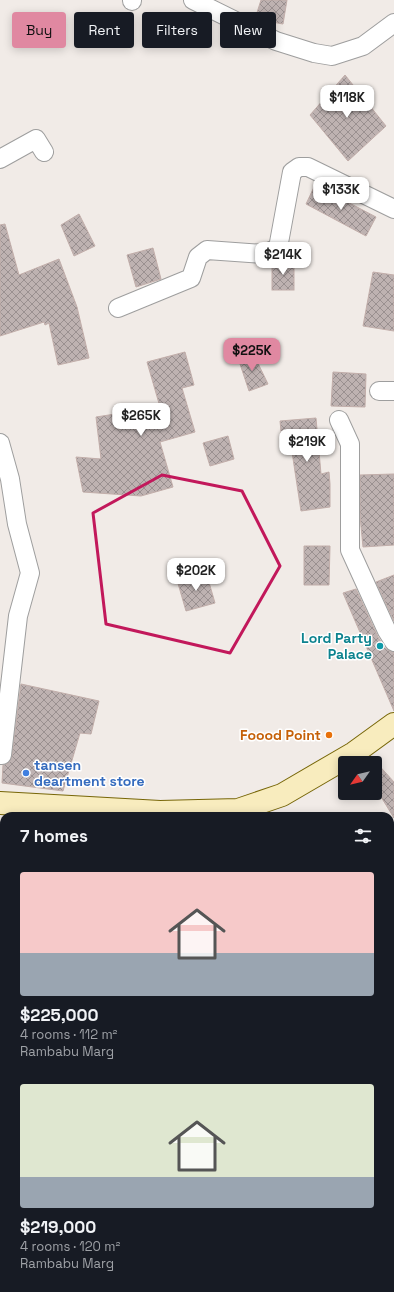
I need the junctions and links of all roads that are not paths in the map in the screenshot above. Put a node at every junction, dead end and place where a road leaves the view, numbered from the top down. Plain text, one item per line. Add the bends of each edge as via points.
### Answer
1 (193, 0) edge
2 (394, 23) edge
3 (44, 152) dead end
4 (0, 160) edge
5 (394, 209) edge
6 (118, 308) dead end
7 (339, 420) dead end
8 (0, 443) edge
9 (394, 642) edge
10 (394, 724) edge
11 (1, 760) edge
12 (0, 803) edge
13 (132, 812) edge
14 (200, 812) edge

1 - 2 street via 276,41 332,56 363,46
3 - 4 street via 36,139
5 - 6 street via 308,167 299,166 292,172 278,248 264,254 207,250 198,257 191,278
7 - 9 street via 350,444 350,550
8 - 11 street via 30,573 18,616
10 - 14 main road via 354,753 282,795 238,810
12 - 13 main road

